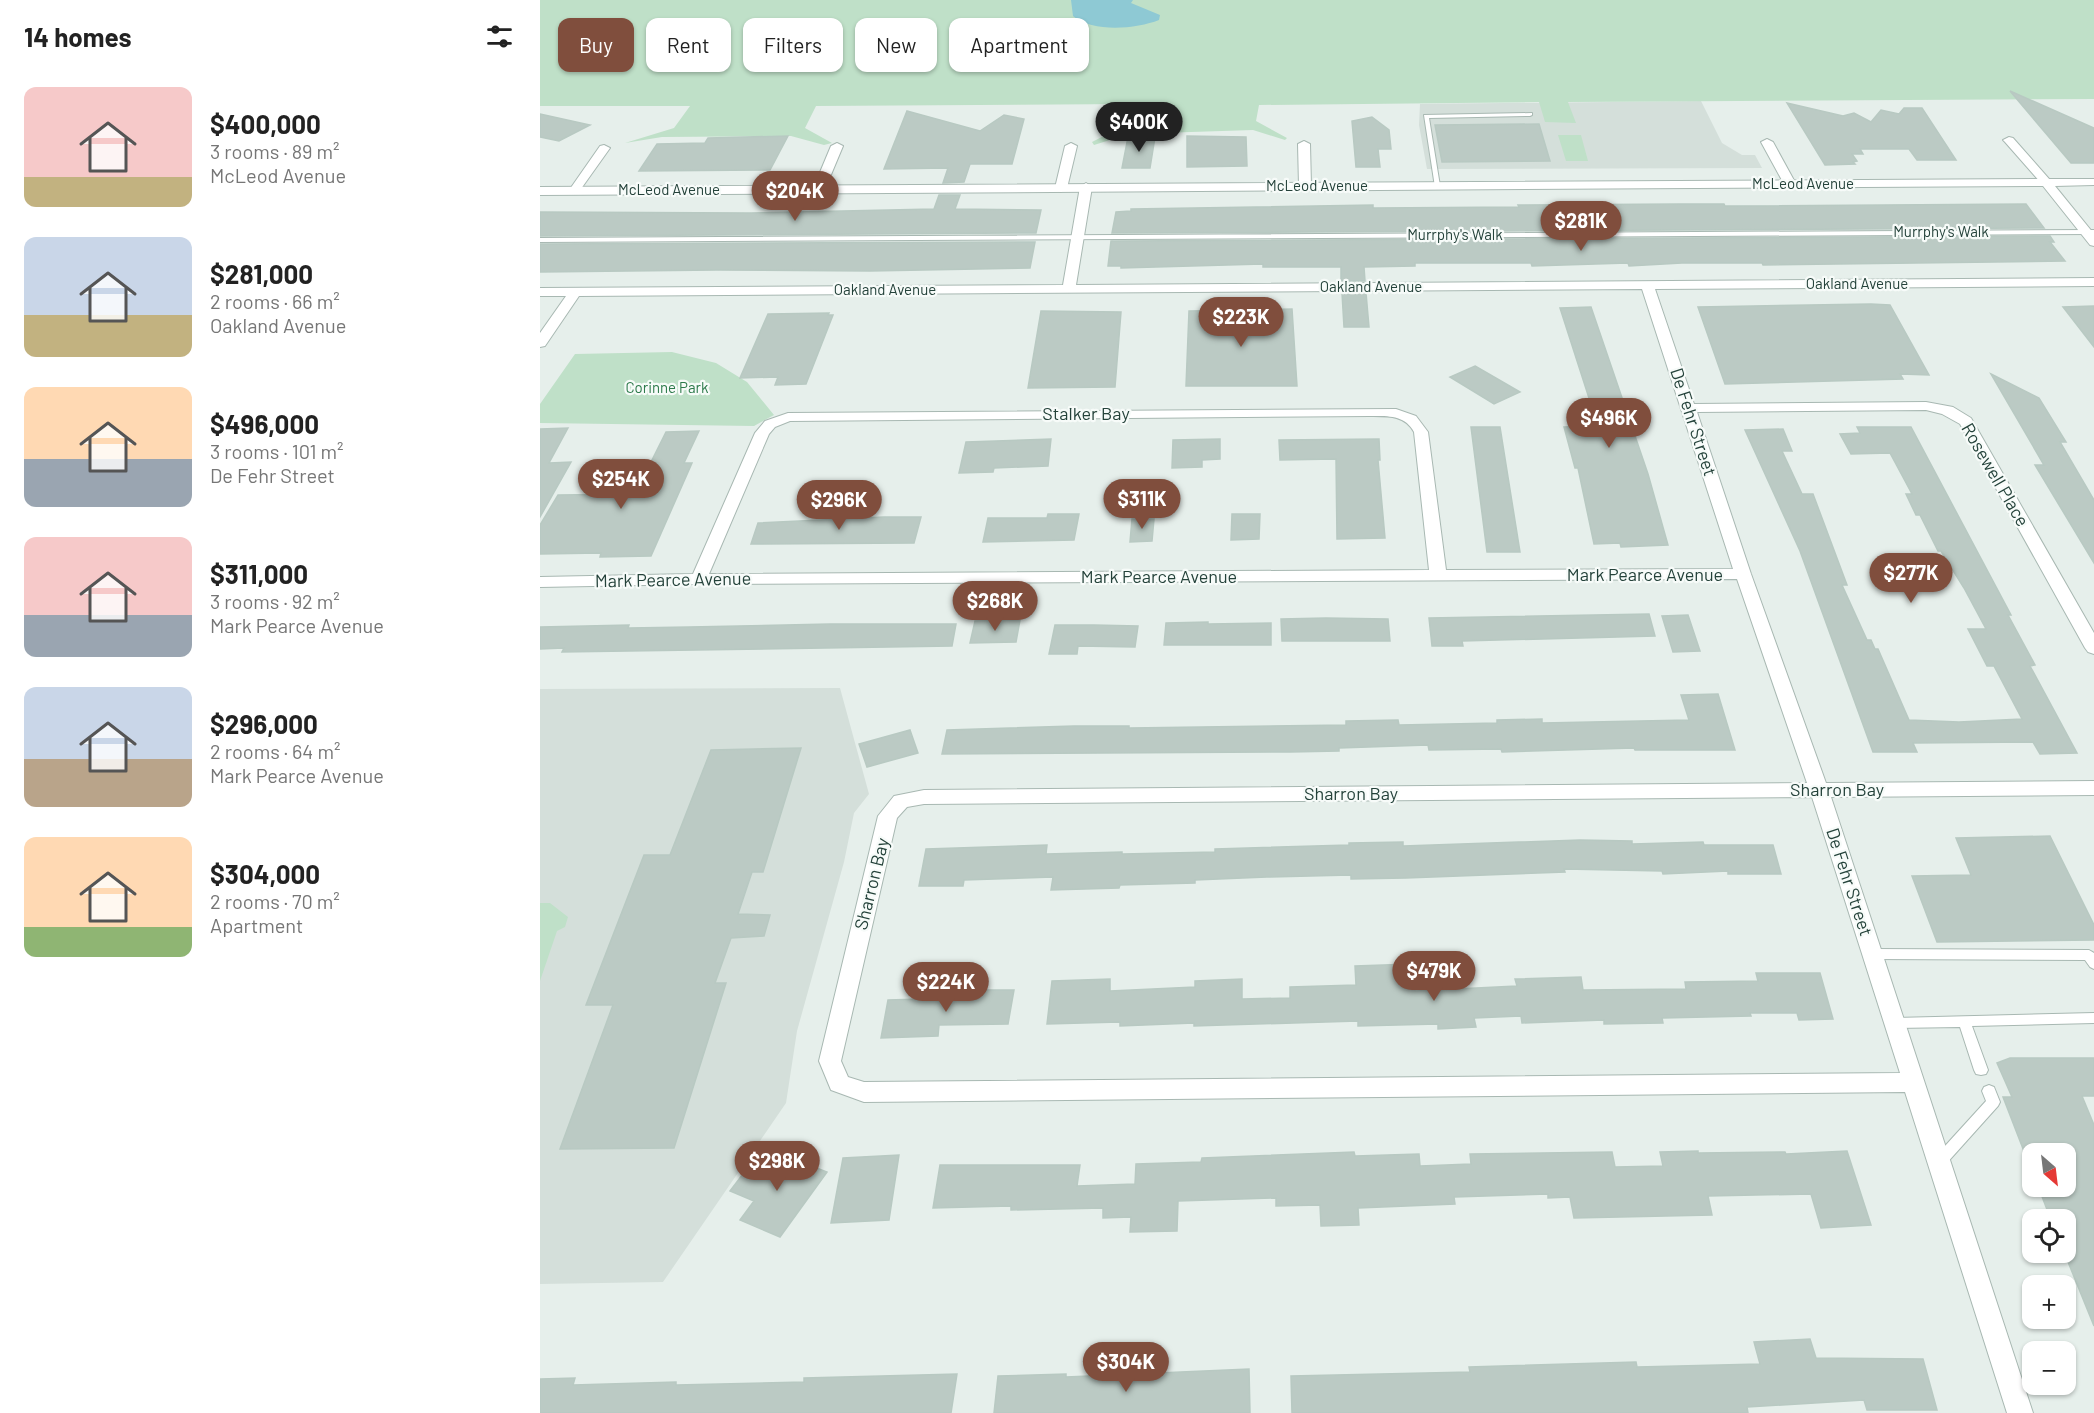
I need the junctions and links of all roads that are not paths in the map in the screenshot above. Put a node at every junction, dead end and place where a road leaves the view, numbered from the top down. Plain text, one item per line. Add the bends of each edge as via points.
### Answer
1 (1530, 114) dead end
2 (2009, 140) dead end
3 (1767, 142) dead end
4 (1304, 144) dead end
5 (837, 146) dead end
6 (1071, 146) dead end
7 (604, 148) dead end
8 (2046, 182) junction
9 (2094, 182) edge
10 (1790, 184) junction
11 (1305, 186) junction
12 (1437, 186) junction
13 (1086, 187) junction
14 (1061, 188) junction
15 (819, 189) junction
16 (540, 191) edge
17 (573, 191) junction
18 (2090, 232) edge
19 (1077, 237) junction
20 (540, 240) edge
21 (2094, 242) edge
22 (2094, 282) edge
23 (1648, 286) junction
24 (1069, 288) junction
25 (540, 292) edge
26 (575, 292) junction
27 (540, 343) edge
28 (1688, 408) junction
29 (1743, 574) junction
30 (1438, 576) junction
31 (699, 579) junction
32 (540, 582) edge
33 (2094, 648) edge
34 (2094, 788) edge
35 (1820, 790) junction
36 (1873, 954) junction
37 (2094, 964) edge
38 (2094, 1018) edge
39 (1964, 1021) junction
40 (1895, 1023) junction
41 (1982, 1070) dead end
42 (1914, 1082) junction
43 (1989, 1091) dead end
44 (1940, 1161) junction
45 (2020, 1413) edge

1 - 12 lane via 1426,116
2 - 8 street
3 - 10 street
4 - 11 street
5 - 15 street
6 - 14 street
7 - 17 street
8 - 9 street, McLeod Avenue
8 - 10 street, McLeod Avenue
8 - 18 street
10 - 12 street, McLeod Avenue
11 - 12 street, McLeod Avenue
11 - 13 street, McLeod Avenue
13 - 14 street, McLeod Avenue
13 - 19 street
14 - 15 street, McLeod Avenue
15 - 17 street, McLeod Avenue
16 - 17 street, McLeod Avenue
18 - 19 lane, Murrphy's Walk
18 - 21 street
19 - 20 lane, Murrphy's Walk
19 - 24 street
22 - 23 street, Oakland Avenue
23 - 24 street, Oakland Avenue
23 - 28 street, De Fehr Street
24 - 26 street, Oakland Avenue
25 - 26 street, Oakland Avenue
26 - 27 street
28 - 29 street, De Fehr Street
28 - 33 street, Rosewell Place via 1926,406 1960,416
29 - 30 street, Mark Pearce Avenue
29 - 35 street, De Fehr Street
30 - 31 street, Mark Pearce Avenue
30 - 31 street, Stalker Bay via 1418,424 1400,413 1350,412 782,418 762,433
31 - 32 street, Mark Pearce Avenue
34 - 35 street, Sharron Bay
35 - 36 street, De Fehr Street
35 - 42 street, Sharron Bay via 924,797 901,801 888,816 830,1061 839,1083 864,1092
36 - 37 lane via 2089,955
36 - 40 street, De Fehr Street
38 - 39 lane
39 - 40 lane
39 - 41 lane
40 - 42 street, De Fehr Street
42 - 44 street, De Fehr Street
43 - 44 lane via 1993,1102
44 - 45 street, De Fehr Street

